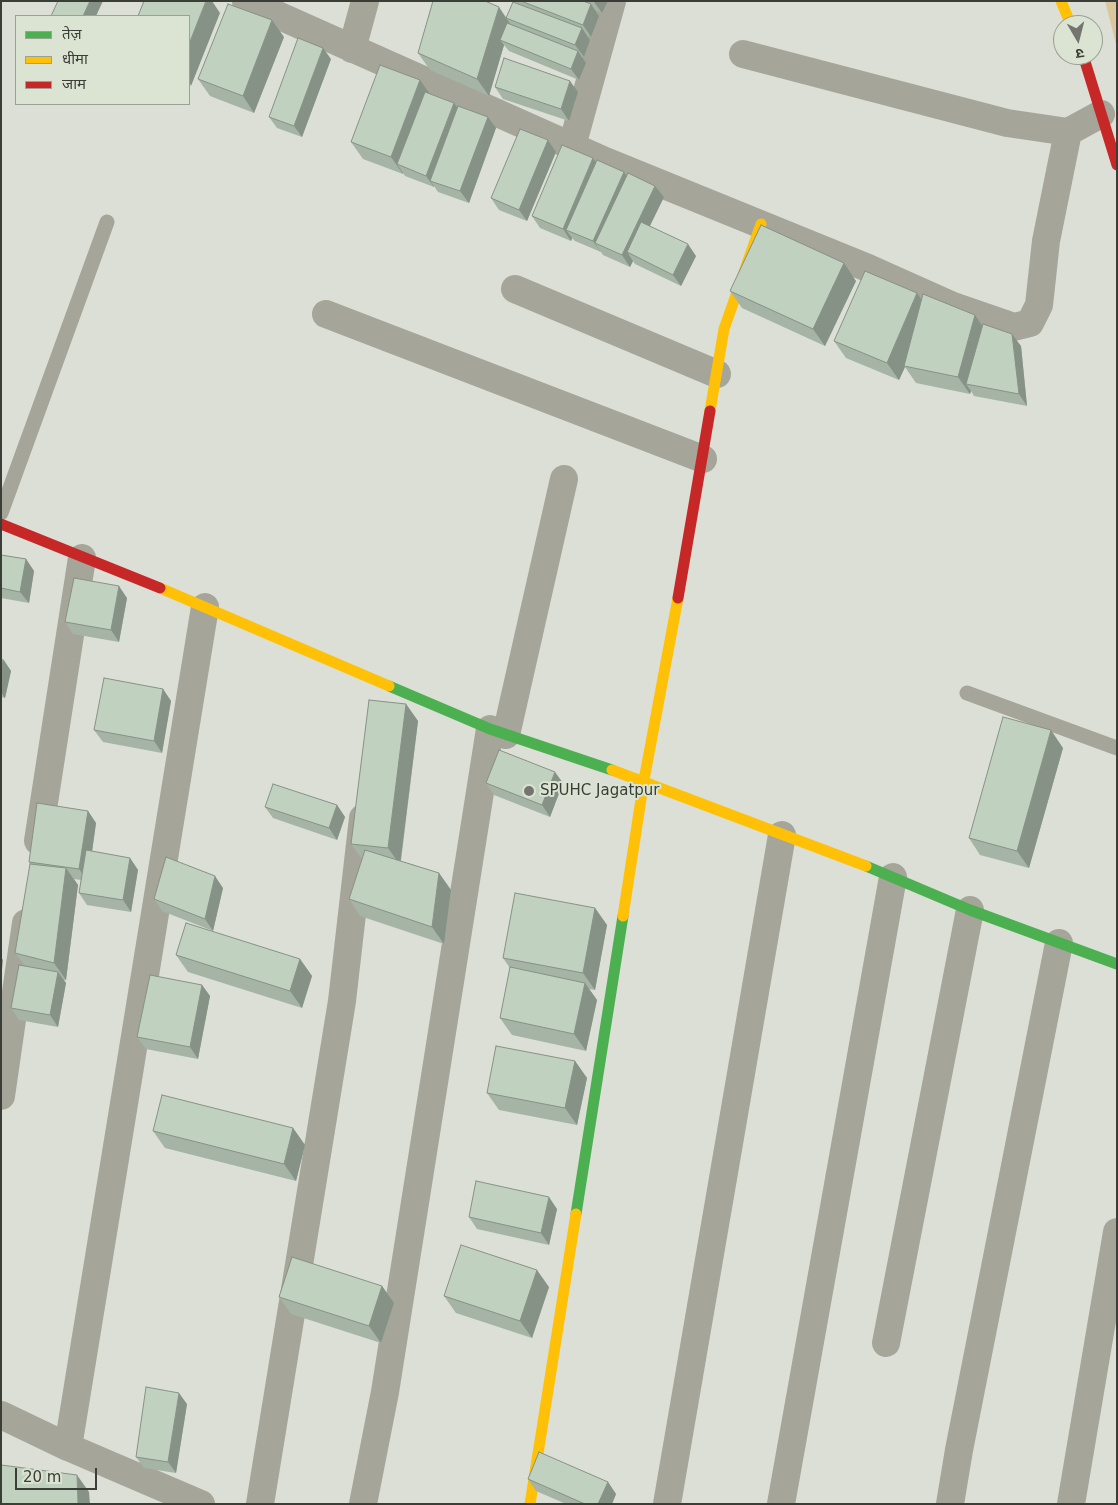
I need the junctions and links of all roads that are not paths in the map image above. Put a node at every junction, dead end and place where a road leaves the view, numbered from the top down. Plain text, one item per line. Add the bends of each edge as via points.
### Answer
1 (246, 1) edge
2 (365, 1) edge
3 (612, 1) edge
4 (1061, 1) edge
5 (1067, 15) edge
6 (352, 48) junction
7 (430, 53) edge
8 (743, 54) dead end
9 (1086, 65) edge
10 (422, 79) junction
11 (1101, 114) junction
12 (1068, 132) junction
13 (572, 146) junction
14 (1117, 165) edge
15 (107, 222) dead end
16 (761, 224) junction
17 (515, 289) dead end
18 (326, 314) dead end
19 (717, 374) junction
20 (703, 459) junction
21 (564, 479) dead end
22 (1, 512) edge
23 (1, 524) edge
24 (82, 558) junction
25 (205, 607) junction
26 (379, 682) junction
27 (967, 693) dead end
28 (376, 711) edge
29 (498, 732) junction
30 (1117, 748) edge
31 (644, 780) junction
32 (366, 798) edge
33 (782, 835) junction
34 (34, 865) edge
35 (893, 877) junction
36 (30, 895) edge
37 (970, 910) junction
38 (1059, 942) junction
39 (1117, 964) edge
40 (1, 1096) edge
41 (1117, 1232) edge
42 (886, 1343) dead end
43 (1, 1415) edge
44 (68, 1447) junction
45 (164, 1496) edge
46 (201, 1504) edge
47 (260, 1504) edge
48 (363, 1504) edge
49 (530, 1504) edge
50 (667, 1504) edge
51 (781, 1504) edge
52 (950, 1504) edge
53 (1071, 1504) edge

1 - 6 street
2 - 6 street
3 - 13 street
4 - 5 street
6 - 10 street
7 - 10 street
8 - 12 street via 1007,123
9 - 11 street
10 - 13 street
11 - 12 street
11 - 14 street
12 - 16 street via 1046,241 1039,305 1030,323 1014,327 953,306
13 - 16 street
15 - 22 lane
16 - 19 street via 724,329
17 - 19 street
18 - 20 street
19 - 20 street
20 - 31 street
21 - 29 street
23 - 24 street
24 - 25 street
24 - 34 street
25 - 26 street
25 - 44 street
26 - 28 street
26 - 29 street
27 - 30 lane
29 - 31 street
29 - 48 street
31 - 33 street
31 - 49 street
32 - 47 street via 342,1001
33 - 35 street
33 - 50 street
35 - 37 street
35 - 51 street
36 - 40 street
37 - 38 street
37 - 42 street
38 - 39 street
38 - 52 street
41 - 53 street
43 - 44 street
44 - 45 street
45 - 46 street

